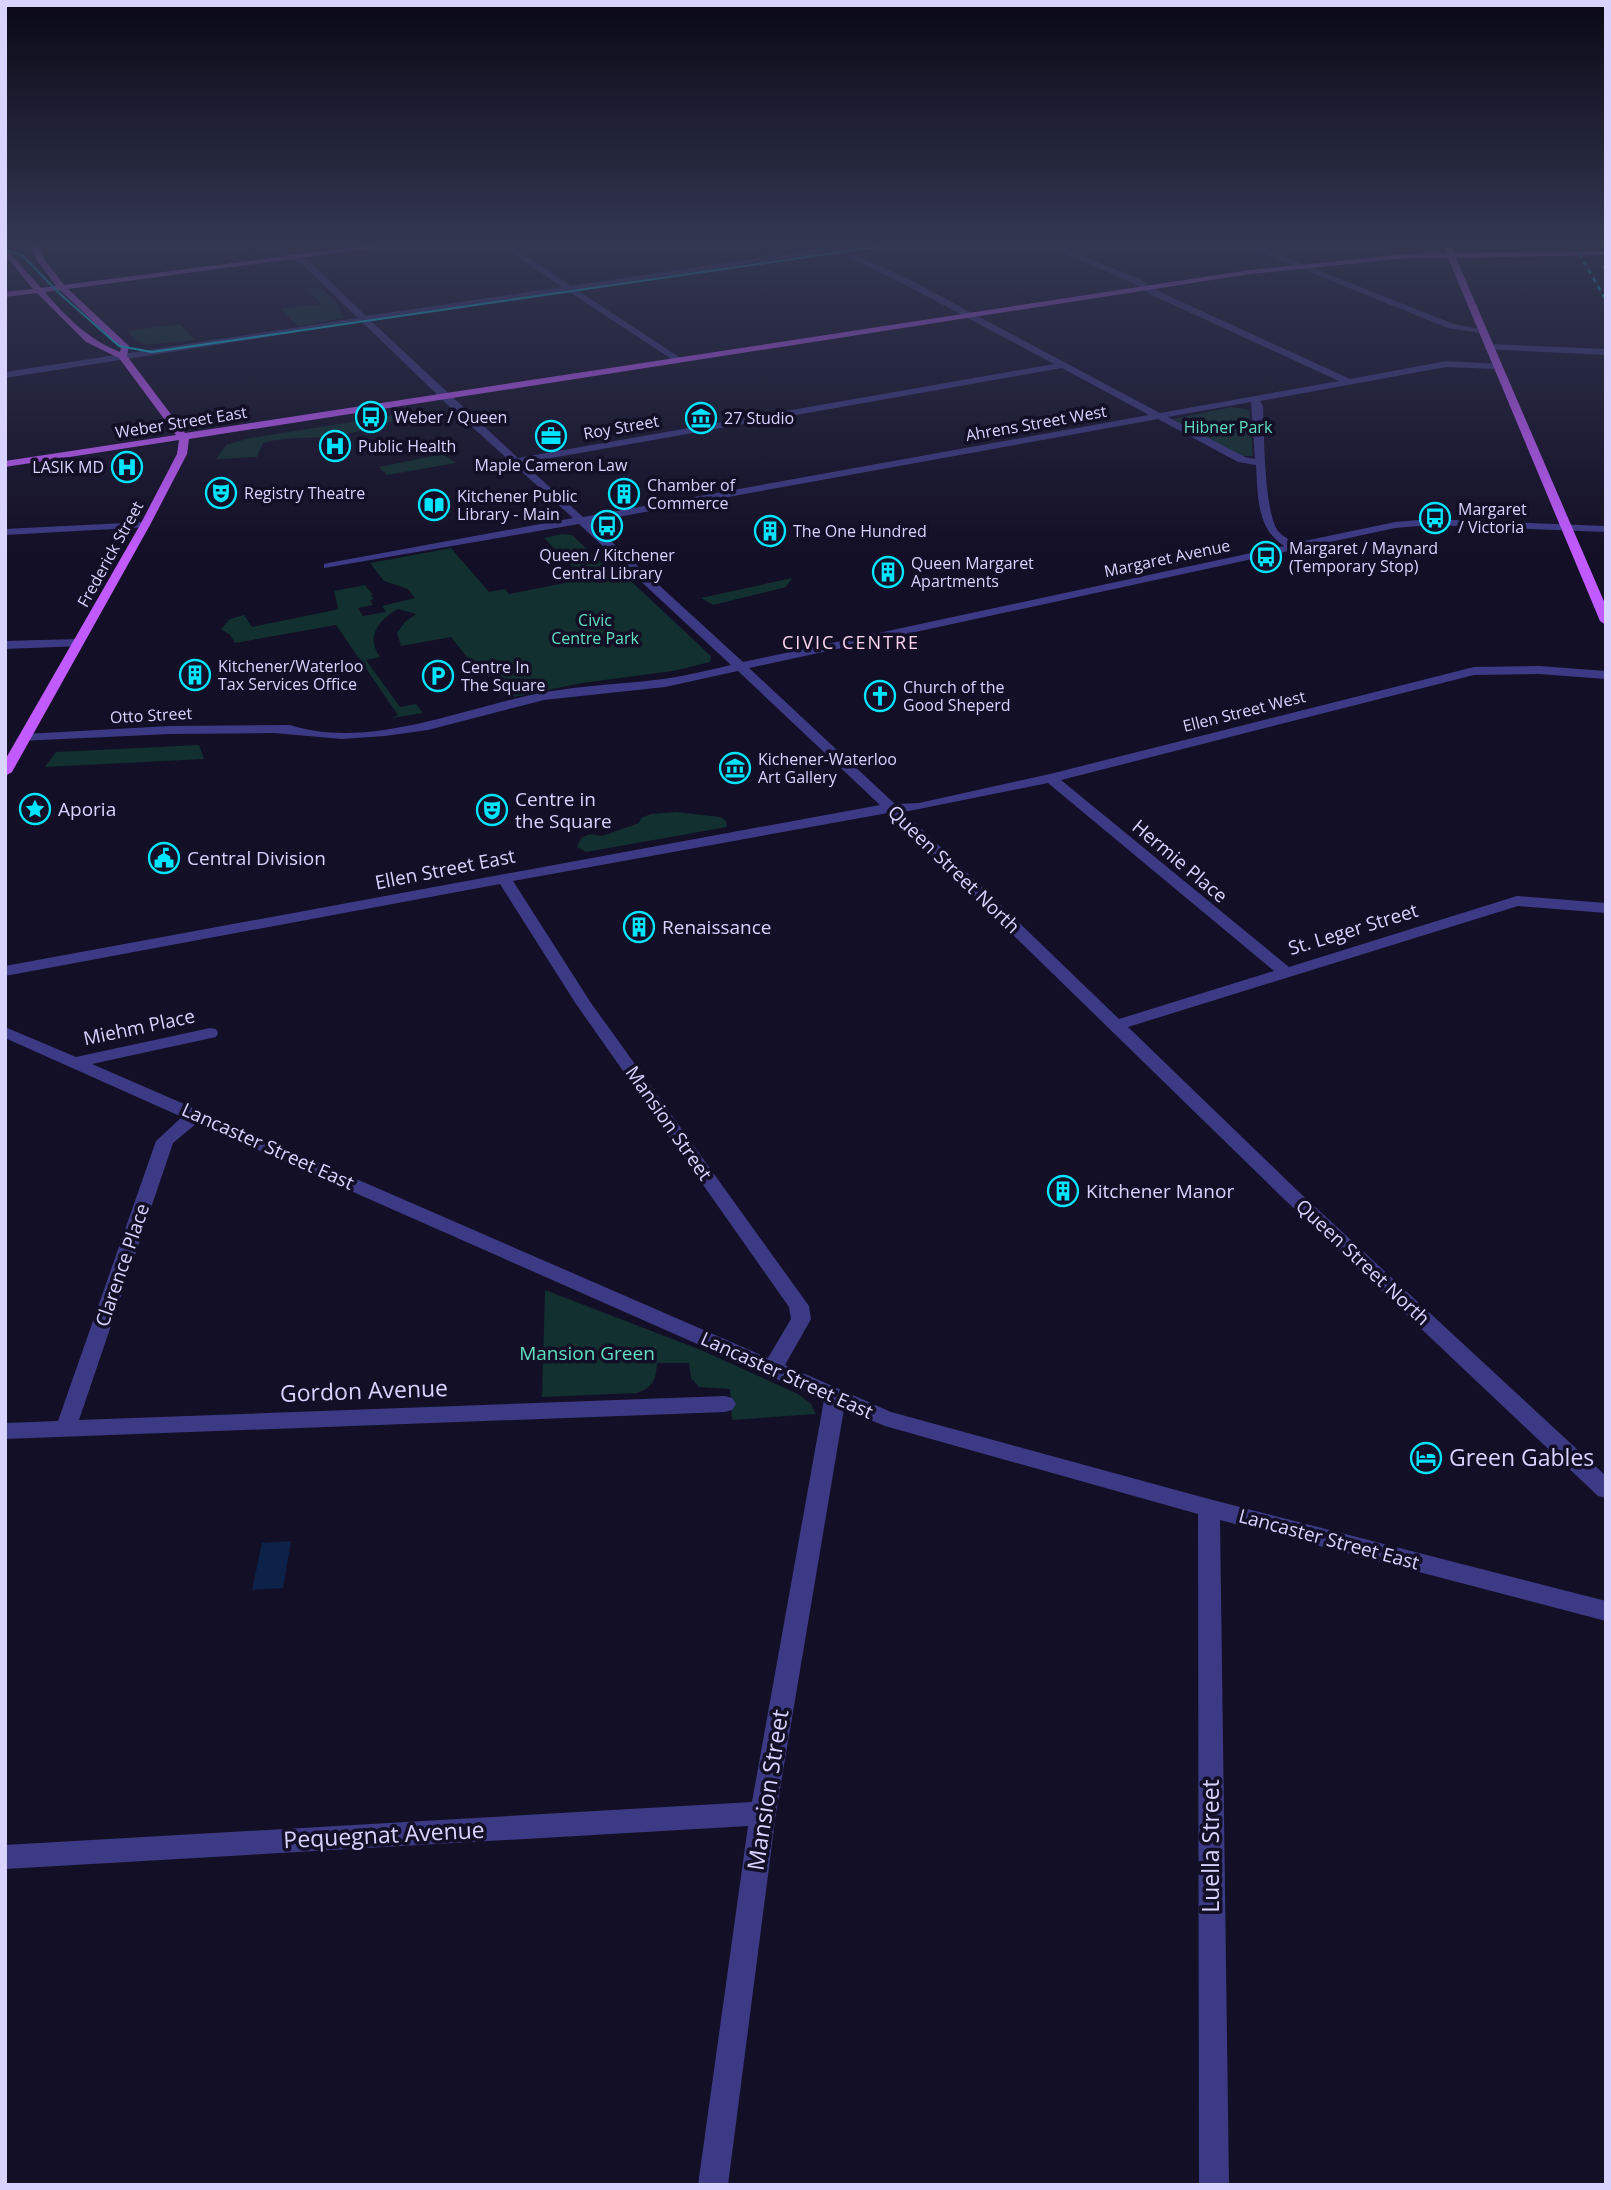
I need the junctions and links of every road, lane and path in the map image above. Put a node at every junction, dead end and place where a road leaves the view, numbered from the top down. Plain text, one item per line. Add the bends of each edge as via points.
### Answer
1 (100, 347) edge
2 (125, 347) edge
3 (179, 347) edge
4 (392, 347) edge
5 (658, 347) edge
6 (753, 347) edge
7 (1029, 347) edge
8 (1275, 347) edge
9 (1488, 347) edge
10 (1493, 347) edge
11 (1606, 352) edge
12 (122, 356) junction
13 (676, 359) junction
14 (1062, 365) junction
15 (1496, 366) junction
16 (5, 376) edge
17 (1350, 382) junction
18 (445, 397) junction
19 (1254, 399) junction
20 (1159, 416) junction
21 (184, 438) junction
22 (516, 461) junction
23 (1261, 463) junction
24 (5, 464) edge
25 (581, 521) junction
26 (145, 526) junction
27 (1565, 527) junction
28 (1606, 529) edge
29 (5, 532) edge
30 (1294, 547) junction
31 (328, 566) dead end
32 (1606, 621) edge
33 (78, 643) junction
34 (5, 645) edge
35 (740, 667) junction
36 (1606, 675) edge
37 (24, 738) junction
38 (5, 772) edge
39 (1051, 778) junction
40 (893, 810) junction
41 (504, 879) junction
42 (1606, 908) edge
43 (5, 971) edge
44 (1285, 972) junction
45 (1118, 1025) junction
46 (5, 1032) edge
47 (210, 1033) dead end
48 (76, 1062) junction
49 (196, 1114) junction
50 (773, 1368) junction
51 (835, 1398) junction
52 (725, 1404) dead end
53 (66, 1428) junction
54 (5, 1431) edge
55 (1606, 1489) edge
56 (1209, 1508) junction
57 (1606, 1612) edge
58 (763, 1812) junction
59 (5, 1857) edge
60 (713, 2185) edge
61 (1214, 2185) edge

1 - 12 main road
2 - 12 main road
3 - 12 street
4 - 18 street, Queen Street North
5 - 13 street
6 - 13 main road, Weber Street East
7 - 14 street
8 - 17 street
9 - 15 main road
10 - 11 street
12 - 16 street
12 - 21 main road
13 - 18 main road, Weber Street East
14 - 20 street
14 - 22 street, Roy Street
15 - 17 street, Ahrens Street West via 1452,363
15 - 27 main road
17 - 19 street, Ahrens Street West
18 - 21 main road, Weber Street East
18 - 22 street, Queen Street North
19 - 20 street, Ahrens Street West
19 - 23 street
20 - 23 street via 1242,460
20 - 25 street, Ahrens Street West
21 - 24 main road, Weber Street East
21 - 26 main road, Frederick Street via 182,454
22 - 25 street, Queen Street North
23 - 30 street via 1269,524
25 - 31 street, Ahrens Street West
25 - 35 street, Queen Street North
26 - 29 street
26 - 33 main road, Frederick Street
27 - 28 street, Margaret Avenue
27 - 30 street, Margaret Avenue via 1418,523
27 - 32 main road
30 - 35 street, Margaret Avenue
33 - 34 street
33 - 37 main road, Frederick Street
35 - 37 street, Otto Street via 390,731 321,736 278,730 170,730
35 - 40 street, Queen Street North
36 - 39 street, Ellen Street West via 1474,671
37 - 38 main road, Frederick Street
39 - 40 street, Ellen Street West
39 - 44 street, Hermie Place
40 - 41 street, Ellen Street East
40 - 45 street, Queen Street North
41 - 43 street, Ellen Street East
41 - 50 street, Mansion Street via 584,1003 799,1307 801,1319
42 - 44 street, St. Leger Street via 1517,901
44 - 45 street, St. Leger Street
45 - 55 street, Queen Street North via 1292,1196
46 - 48 street, Lancaster Street East
47 - 48 street, Miehm Place
48 - 49 street, Lancaster Street East
49 - 50 street, Lancaster Street East
49 - 53 street, Clarence Place via 165,1141
50 - 51 street, Lancaster Street East
51 - 56 street, Lancaster Street East via 886,1418
51 - 58 street, Mansion Street
52 - 53 street, Gordon Avenue
53 - 54 street, Gordon Avenue
56 - 57 street, Lancaster Street East
56 - 61 street, Luella Street
58 - 59 street, Pequegnat Avenue
58 - 60 street, Mansion Street

